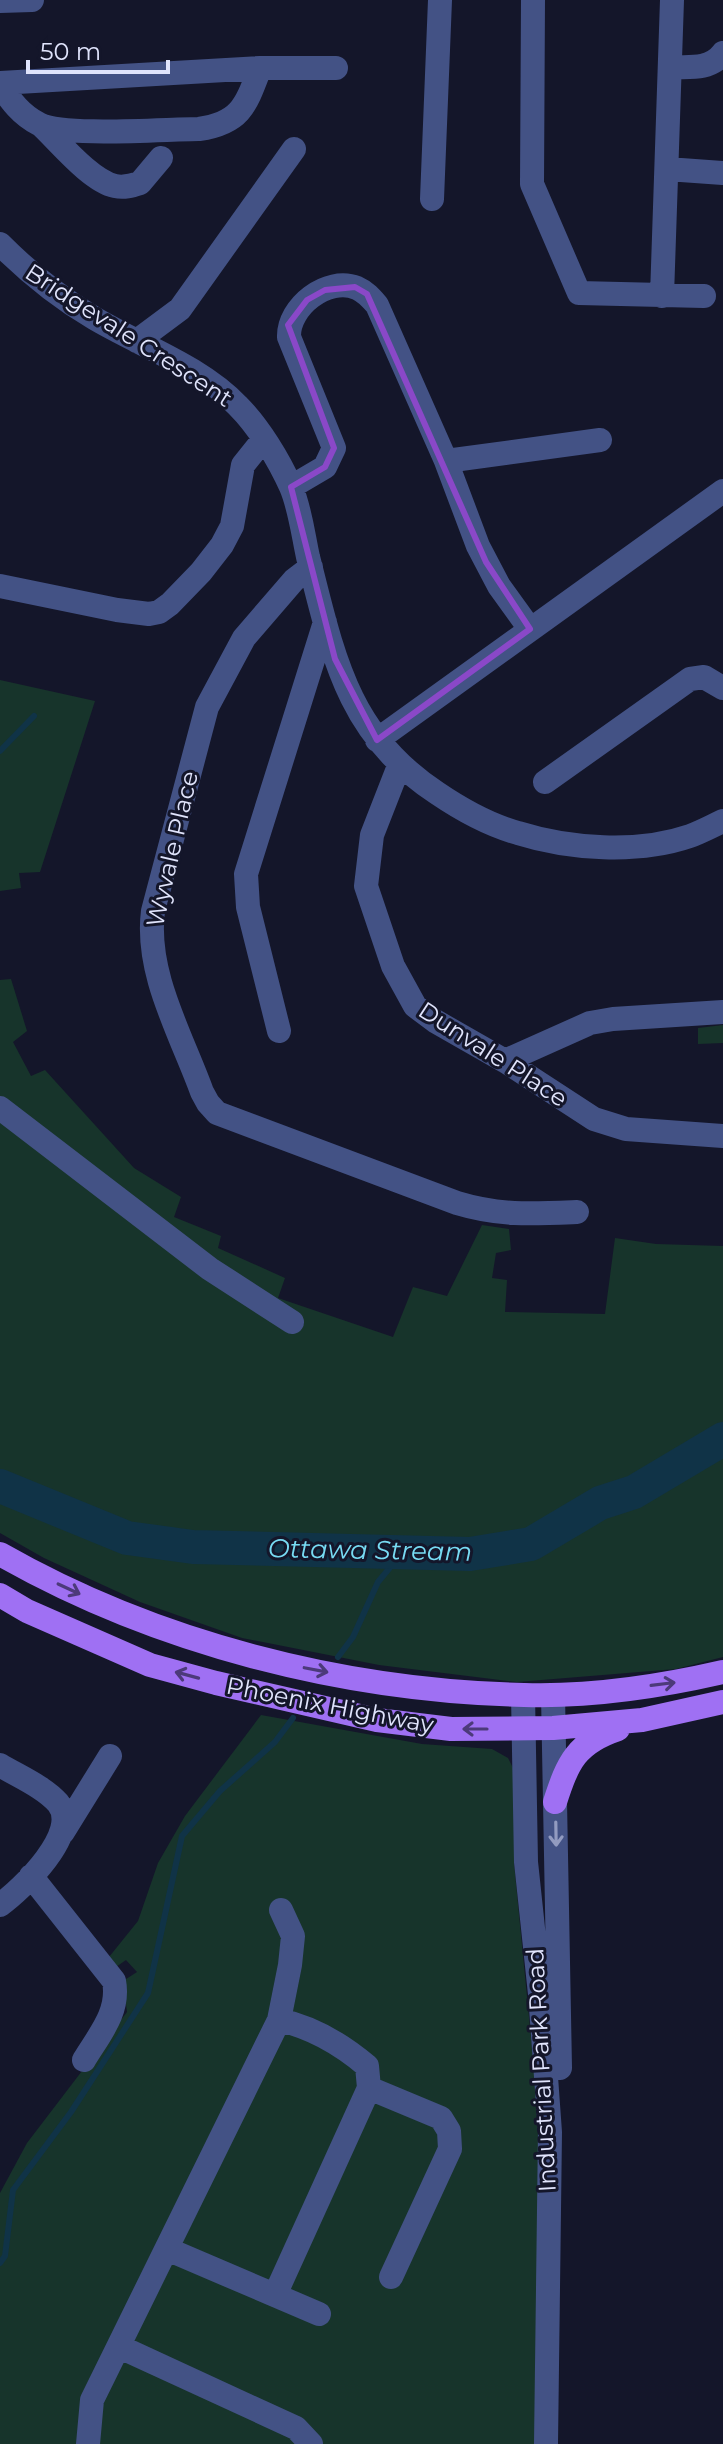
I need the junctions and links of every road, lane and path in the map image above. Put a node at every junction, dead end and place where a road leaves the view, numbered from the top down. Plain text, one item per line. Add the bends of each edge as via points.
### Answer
1 (32, 0) edge
2 (440, 0) edge
3 (533, 0) edge
4 (672, 0) edge
5 (0, 1) edge
6 (723, 53) edge
7 (670, 67) junction
8 (260, 68) junction
9 (336, 68) dead end
10 (0, 84) edge
11 (42, 126) junction
12 (294, 149) dead end
13 (161, 158) dead end
14 (667, 169) junction
15 (723, 173) edge
16 (432, 199) dead end
17 (0, 244) edge
18 (662, 296) junction
19 (704, 296) dead end
20 (137, 341) junction
21 (263, 440) junction
22 (600, 440) dead end
23 (446, 461) junction
24 (291, 487) junction
25 (723, 491) edge
26 (311, 567) junction
27 (0, 586) edge
28 (325, 622) junction
29 (530, 629) junction
30 (723, 688) edge
31 (377, 740) junction
32 (399, 766) junction
33 (545, 782) dead end
34 (723, 821) edge
35 (723, 1012) edge
36 (279, 1031) dead end
37 (505, 1061) junction
38 (0, 1108) edge
39 (723, 1136) edge
40 (577, 1212) dead end
41 (292, 1322) dead end
42 (0, 1554) edge
43 (0, 1595) edge
44 (723, 1672) edge
45 (523, 1695) junction
46 (553, 1695) junction
47 (723, 1702) edge
48 (642, 1720) junction
49 (553, 1728) junction
50 (524, 1729) junction
51 (110, 1756) dead end
52 (0, 1765) edge
53 (555, 1802) junction
54 (62, 1834) junction
55 (31, 1876) junction
56 (0, 1905) edge
57 (281, 1910) dead end
58 (279, 2020) junction
59 (84, 2060) dead end
60 (369, 2088) junction
61 (167, 2249) junction
62 (391, 2277) dead end
63 (275, 2295) junction
64 (319, 2314) dead end
65 (120, 2347) junction
66 (88, 2444) edge
67 (311, 2444) edge
68 (546, 2444) edge
69 (561, 2444) edge

1 - 5 street
2 - 16 street
3 - 18 street via 532,184 579,293
4 - 7 street
6 - 7 street via 704,67
7 - 14 street
8 - 9 street
8 - 10 street
8 - 11 street via 244,108 219,126 64,131
10 - 11 street via 15,107
11 - 13 street via 82,165 117,187 140,183
12 - 20 street via 180,309
14 - 15 street
14 - 18 street
17 - 20 street, Bridgevale Crescent via 49,287
18 - 19 street
20 - 21 street, Bridgevale Crescent via 216,387
21 - 24 street, Bridgevale Crescent
21 - 27 street via 243,465 232,526 222,545 159,612 117,610
22 - 23 street
23 - 24 street via 377,305 355,287 339,286 307,300 288,325 334,448 325,467
23 - 29 street via 486,562
24 - 26 street, Bridgevale Crescent
25 - 29 street
26 - 28 street, Bridgevale Crescent
26 - 40 street, Wyvale Place via 244,638 207,707 153,911 157,973 202,1092 217,1113 457,1203 487,1212
28 - 31 street, Bridgevale Crescent via 351,700
28 - 36 street via 246,874 248,907
29 - 31 street
30 - 33 street via 704,677 690,679
31 - 32 street, Bridgevale Crescent
32 - 34 street, Bridgevale Crescent via 456,806 550,843 601,848 650,844
32 - 37 street, Dunvale Place via 372,835 366,886 373,911 415,1006
35 - 37 street via 590,1023
37 - 39 street, Dunvale Place via 608,1125
38 - 41 street via 210,1269
42 -> 45 main road, Phoenix Highway via 94,1601 234,1650 376,1681
50 -> 43 main road, Phoenix Highway via 451,1729 377,1720 216,1683 150,1665
46 -> 44 main road, Phoenix Highway via 680,1682
45 - 46 main road, Phoenix Highway
45 - 50 street, Industrial Park Road
46 - 49 street, Industrial Park Road
47 - 48 main road, Phoenix Highway
48 - 49 main road, Phoenix Highway
48 - 53 main road via 578,1750
49 - 50 main road, Phoenix Highway
49 - 53 street, Industrial Park Road
50 - 68 street, Industrial Park Road via 526,1862 550,2132
51 - 54 street
52 - 54 street via 57,1803 64,1812
53 -> 69 street, Industrial Park Road
54 - 55 street
55 - 56 street
55 - 59 street via 114,1981 113,2011
57 - 58 street via 293,1936
58 - 60 street via 304,2025 351,2052 367,2066
58 - 61 street
60 - 62 street via 441,2118 449,2131 450,2149
60 - 63 street
61 - 63 street
61 - 65 street
63 - 64 street
65 - 66 street via 92,2400
65 - 67 street via 296,2428

